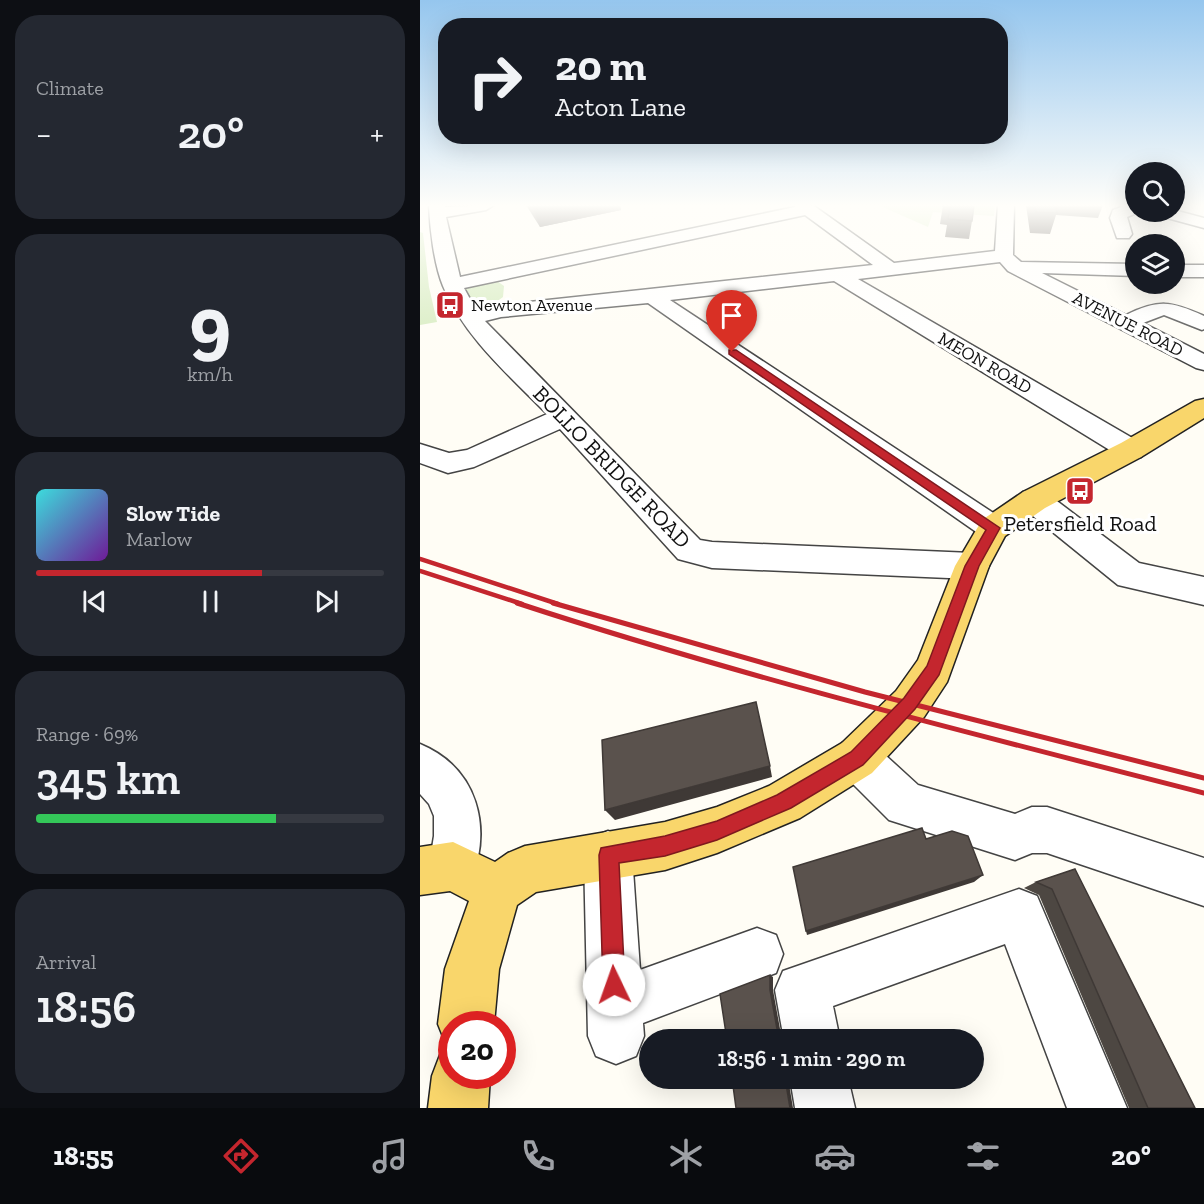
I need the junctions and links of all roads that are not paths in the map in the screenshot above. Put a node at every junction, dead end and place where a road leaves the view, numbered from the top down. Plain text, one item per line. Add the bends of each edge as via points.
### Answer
1 (446, 257) edge
2 (580, 257) edge
3 (873, 257) edge
4 (1009, 257) edge
5 (1010, 261) junction
6 (890, 269) junction
7 (1125, 269) edge
8 (1185, 271) edge
9 (1204, 271) edge
10 (839, 276) junction
11 (452, 285) junction
12 (655, 296) junction
13 (470, 318) junction
14 (1203, 322) edge
15 (1126, 323) junction
16 (1204, 363) edge
17 (1204, 407) edge
18 (563, 417) junction
19 (1131, 450) junction
20 (420, 453) edge
21 (1034, 500) junction
22 (993, 528) junction
23 (972, 566) junction
24 (1204, 591) edge
25 (857, 758) junction
26 (420, 766) edge
27 (608, 855) junction
28 (436, 869) edge
29 (1204, 882) edge
30 (498, 890) junction
31 (757, 954) dead end
32 (467, 1011) edge
33 (810, 1029) edge
34 (460, 1089) edge
35 (821, 1089) edge
36 (458, 1108) edge
37 (825, 1108) edge
38 (1097, 1108) edge

1 - 11 street, BOLLO BRIDGE ROAD
2 - 11 street
3 - 6 street
4 - 5 street
5 - 6 street
5 - 7 street
5 - 15 street, AVENUE ROAD
6 - 10 street
8 - 9 street
10 - 12 street
10 - 19 street, MEON ROAD
11 - 13 street, BOLLO BRIDGE ROAD
12 - 13 street via 501,311
12 - 22 street via 667,308
13 - 18 street, BOLLO BRIDGE ROAD
14 - 15 street via 1160,307
15 - 16 street, AVENUE ROAD
17 - 19 main road
18 - 20 street via 474,458 448,463
18 - 23 street, BOLLO BRIDGE ROAD via 690,550 712,555
19 - 21 main road
21 - 22 main road
21 - 24 street via 1130,575
22 - 23 main road
23 - 25 main road via 933,670 909,704
25 - 27 main road via 784,802 717,830 665,846
25 - 29 street via 905,804 1015,837 1032,830 1047,830
26 - 28 street via 444,787 457,813 458,842
27 - 30 main road via 525,870
27 - 31 street via 616,1021
28 - 30 main road
30 - 32 main road via 472,969
33 - 38 street via 802,990 1018,914
34 - 36 main road
35 - 37 street

